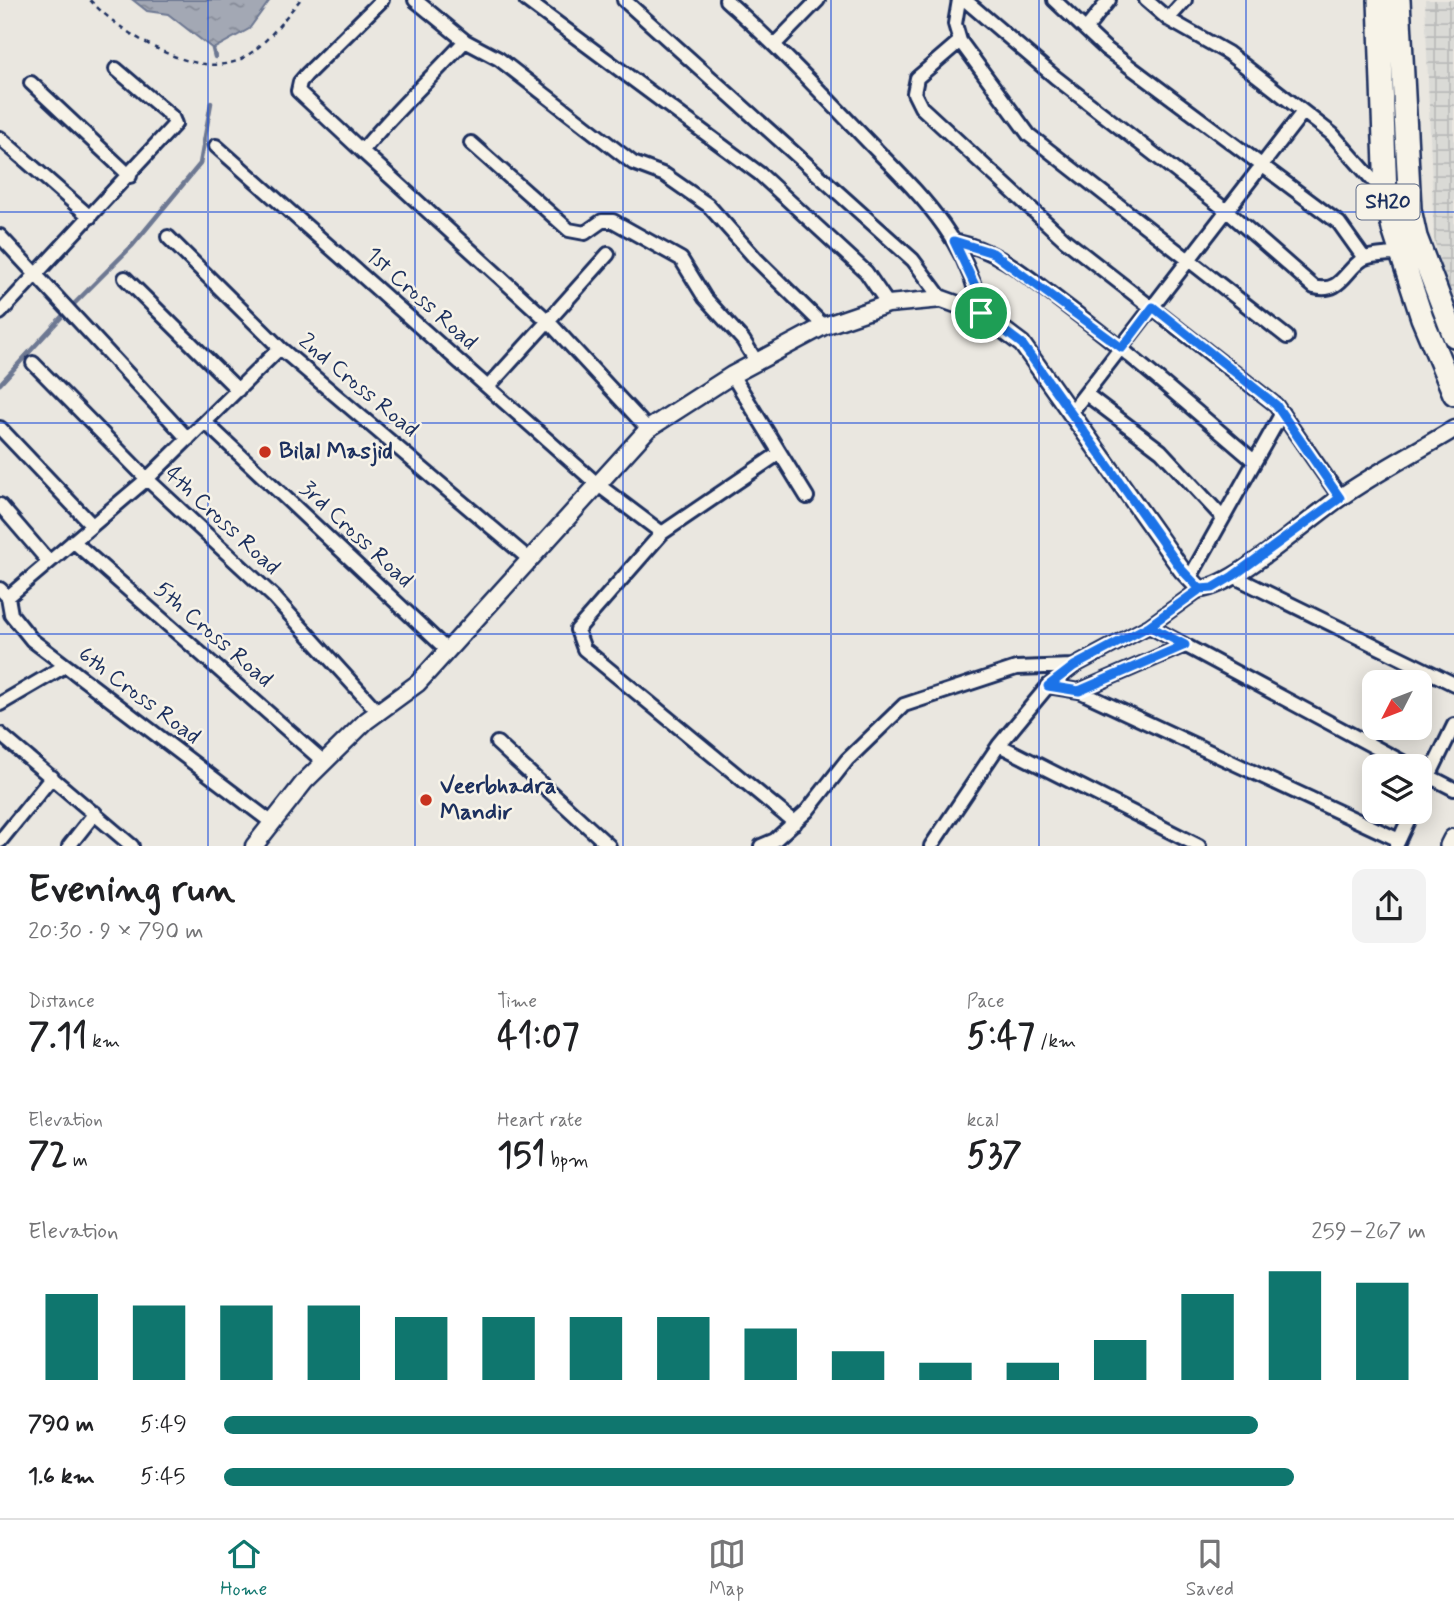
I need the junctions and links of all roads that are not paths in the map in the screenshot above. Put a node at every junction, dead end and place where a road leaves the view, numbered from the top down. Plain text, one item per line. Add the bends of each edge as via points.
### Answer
1 (382, 0) edge
2 (415, 0) edge
3 (526, 0) edge
4 (624, 0) edge
5 (726, 0) edge
6 (818, 0) edge
7 (958, 0) edge
8 (965, 0) edge
9 (1054, 0) edge
10 (1109, 0) edge
11 (1146, 0) edge
12 (1185, 0) edge
13 (1379, 0) edge
14 (1399, 0) edge
15 (1168, 19) junction
16 (1086, 29) junction
17 (465, 41) junction
18 (960, 41) junction
19 (775, 44) junction
20 (116, 69) dead end
21 (31, 83) dead end
22 (1303, 112) junction
23 (0, 138) edge
24 (471, 143) dead end
25 (216, 146) dead end
26 (362, 151) junction
27 (1263, 164) junction
28 (130, 176) junction
29 (1386, 195) junction
30 (1227, 211) junction
31 (90, 217) junction
32 (0, 236) edge
33 (168, 237) dead end
34 (954, 241) junction
35 (1401, 253) junction
36 (608, 254) dead end
37 (1364, 258) junction
38 (1190, 260) junction
39 (38, 273) junction
40 (125, 278) dead end
41 (942, 299) junction
42 (888, 304) junction
43 (2, 307) edge
44 (1153, 307) junction
45 (981, 313) junction
46 (548, 321) junction
47 (824, 326) junction
48 (1454, 336) edge
49 (1287, 337) dead end
50 (280, 348) junction
51 (1122, 348) junction
52 (756, 361) junction
53 (33, 363) dead end
54 (732, 375) junction
55 (488, 387) junction
56 (238, 390) junction
57 (1086, 394) junction
58 (1454, 394) edge
59 (1072, 411) junction
60 (1282, 413) junction
61 (205, 422) junction
62 (0, 428) edge
63 (648, 429) junction
64 (1454, 429) edge
65 (188, 439) junction
66 (778, 454) junction
67 (1255, 461) junction
68 (147, 480) junction
69 (597, 484) junction
70 (807, 497) dead end
71 (1340, 498) junction
72 (0, 505) edge
73 (1223, 518) junction
74 (92, 526) junction
75 (663, 533) junction
76 (73, 541) junction
77 (529, 559) junction
78 (49, 562) junction
79 (1233, 576) junction
80 (1195, 584) junction
81 (4, 593) edge
82 (5, 618) edge
83 (1149, 626) junction
84 (1185, 645) junction
85 (447, 650) junction
86 (65, 666) junction
87 (1074, 666) junction
88 (1454, 684) edge
89 (1048, 686) junction
90 (1079, 691) junction
91 (0, 705) edge
92 (379, 713) junction
93 (1454, 725) edge
94 (0, 734) edge
95 (497, 743) dead end
96 (999, 745) junction
97 (1388, 754) edge
98 (1432, 761) edge
99 (324, 762) junction
100 (52, 777) junction
101 (1432, 778) edge
102 (1454, 789) edge
103 (94, 813) junction
104 (271, 822) junction
105 (794, 823) junction
106 (1407, 824) edge
107 (1454, 840) edge
108 (0, 841) edge
109 (1398, 843) edge
110 (69, 846) edge
111 (132, 846) edge
112 (254, 846) edge
113 (609, 846) edge
114 (761, 846) edge
115 (930, 846) edge
116 (1199, 846) edge
117 (1451, 846) edge

1 - 26 street via 306,75 298,91
2 - 17 street
3 - 42 street via 760,174 866,272
4 - 41 street via 913,260
5 - 19 street
6 - 19 street
7 - 18 street via 955,24
8 - 30 street via 1055,77
9 - 16 street
10 - 16 street
11 - 15 street
12 - 15 street
13 - 29 main road, SH20
14 - 48 main road, SH20 via 1410,209
15 - 22 street via 1228,53
16 - 27 street via 1105,48
17 - 26 street
17 - 47 street via 499,59 633,163 664,175 708,205
18 - 38 street via 1029,135
18 - 44 street via 917,78 914,93 921,107 1065,240
19 - 34 street via 930,204
20 - 28 street via 175,124
21 - 28 street
22 - 27 street
22 - 29 street via 1332,134
23 - 31 street
24 - 52 street via 569,230 585,233 602,221 613,221 681,259 705,298
25 - 55 street, 1st Cross Road
26 - 46 street
27 - 30 street
27 - 37 street via 1339,223
28 - 31 street
29 - 35 main road, SH20
30 - 37 street via 1314,287 1327,290 1337,286
30 - 38 street
31 - 39 street
32 - 39 street
33 - 50 street, 2nd Cross Road
34 - 45 street via 977,290
34 - 51 street via 993,253
35 - 37 street
35 - 58 main road, SH20
36 - 46 street
38 - 44 street
38 - 49 street
39 - 43 street
39 - 65 street
40 - 56 street
41 - 42 street
41 - 45 street
42 - 47 street
44 - 51 street
44 - 60 street
45 - 59 street via 1022,344
46 - 55 street
46 - 63 street
47 - 52 street
50 - 56 street
50 - 77 street, 2nd Cross Road
51 - 57 street
51 - 67 street
52 - 54 street
53 - 68 street, 4th Cross Road
54 - 63 street
54 - 66 street
55 - 69 street, 1st Cross Road
56 - 61 street
57 - 59 street
57 - 73 street via 1161,451
59 - 80 street
60 - 67 street
60 - 71 street
61 - 65 street
61 - 85 street, 3rd Cross Road
62 - 74 street
63 - 69 street
64 - 71 street
65 - 68 street
66 - 70 street
66 - 75 street
67 - 73 street
68 - 74 street
68 - 92 street, 4th Cross Road via 274,597
69 - 75 street, 1st Cross Road
69 - 77 street
71 - 79 street
72 - 78 street
73 - 80 street
74 - 76 street
75 - 105 street via 583,620 578,639 584,649
76 - 78 street
76 - 99 street, 5th Cross Road
77 - 85 street
78 - 81 street
79 - 80 street via 1213,588
79 - 88 street
80 - 83 street
81 - 82 street, 6th Cross Road
82 - 86 street, 6th Cross Road
83 - 84 street
83 - 87 street
84 - 90 street
84 - 97 street
85 - 92 street via 418,683
86 - 91 street
86 - 104 street, 6th Cross Road
87 - 89 street
87 - 105 street via 1016,668 904,705 847,760
89 - 90 street
89 - 96 street
90 - 109 street
92 - 99 street
93 - 98 street
94 - 100 street
95 - 113 street
96 - 115 street
96 - 116 street
99 - 104 street
100 - 103 street
100 - 108 street
101 - 102 street
103 - 110 street
103 - 111 street
104 - 112 street
105 - 114 street
106 - 109 street
107 - 117 main road

